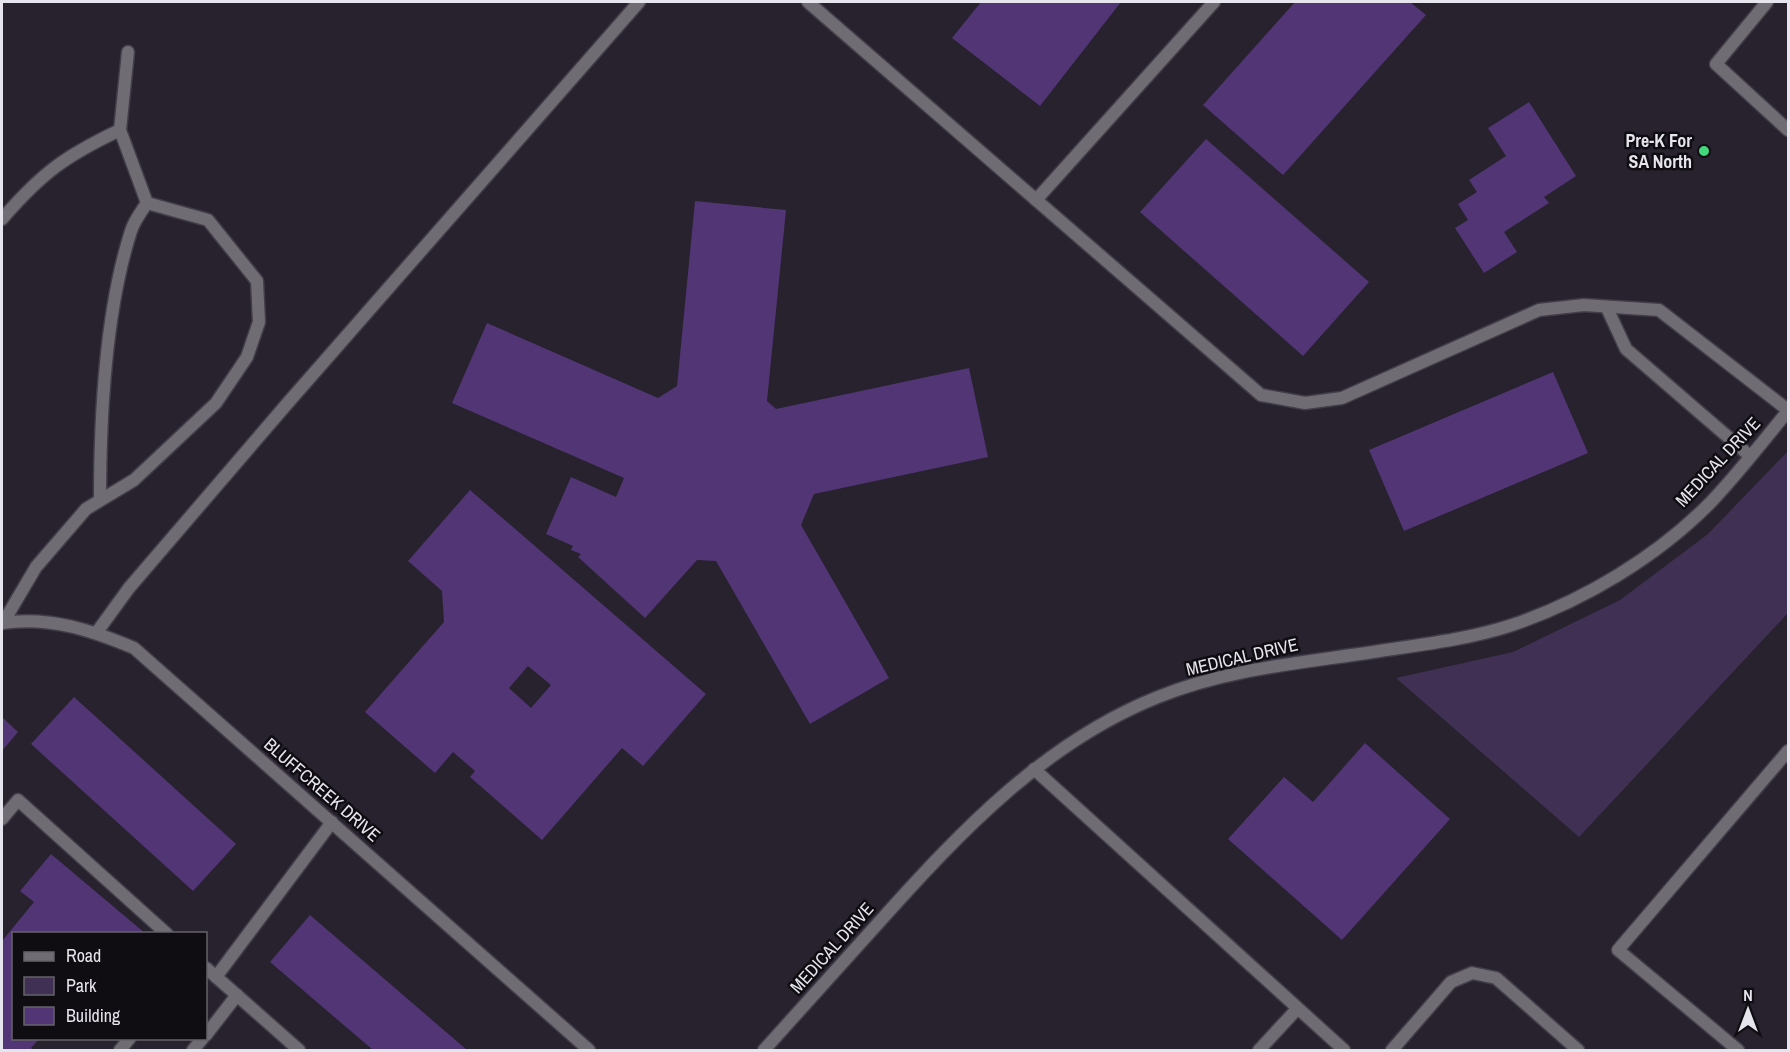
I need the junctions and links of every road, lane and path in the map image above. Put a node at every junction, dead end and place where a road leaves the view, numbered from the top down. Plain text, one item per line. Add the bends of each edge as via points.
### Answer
1 (639, 2) edge
2 (808, 2) edge
3 (1214, 2) edge
4 (1767, 2) edge
5 (128, 52) dead end
6 (120, 130) junction
7 (1788, 130) edge
8 (1036, 200) junction
9 (147, 203) junction
10 (2, 219) edge
11 (1606, 309) junction
12 (1788, 411) edge
13 (1750, 456) junction
14 (100, 500) junction
15 (2, 623) edge
16 (97, 632) junction
17 (1788, 751) edge
18 (1034, 769) junction
19 (2, 819) edge
20 (332, 822) junction
21 (166, 932) edge
22 (207, 969) edge
23 (216, 977) junction
24 (237, 995) junction
25 (1297, 1008) junction
26 (207, 1033) edge
27 (298, 1050) edge
28 (589, 1050) edge
29 (764, 1050) edge
30 (1259, 1050) edge
31 (1344, 1050) edge
32 (1392, 1050) edge
33 (1578, 1050) edge
34 (1738, 1050) edge

1 - 16 street via 129,588
2 - 8 street
3 - 8 street
4 - 7 street via 1716,64
5 - 6 street
6 - 9 street
6 - 10 street via 74,152 41,176
8 - 11 street via 1261,395 1305,403 1342,398 1539,310 1584,305
9 - 14 street via 131,229 114,307 100,435
9 - 14 street via 208,220 257,281 259,322 247,357 216,403 134,480
11 - 12 street via 1659,310
11 - 13 street via 1626,350
12 - 13 street, MEDICAL DRIVE
13 - 18 street, MEDICAL DRIVE via 1710,502 1668,539 1632,565 1556,607 1507,626 1455,638 1291,663 1158,697 1081,736
14 - 15 street via 86,509 36,567
15 - 16 street, BLUFFCREEK DRIVE via 56,622
16 - 20 street, BLUFFCREEK DRIVE via 134,648
17 - 34 street via 1618,950
18 - 25 street
18 - 29 street, MEDICAL DRIVE via 950,843
19 - 21 street via 18,800
20 - 23 street
20 - 28 street, BLUFFCREEK DRIVE
22 - 23 street
23 - 24 street
24 - 26 street
24 - 27 street
25 - 30 street
25 - 31 street
32 - 33 street via 1451,982 1472,973 1496,978

